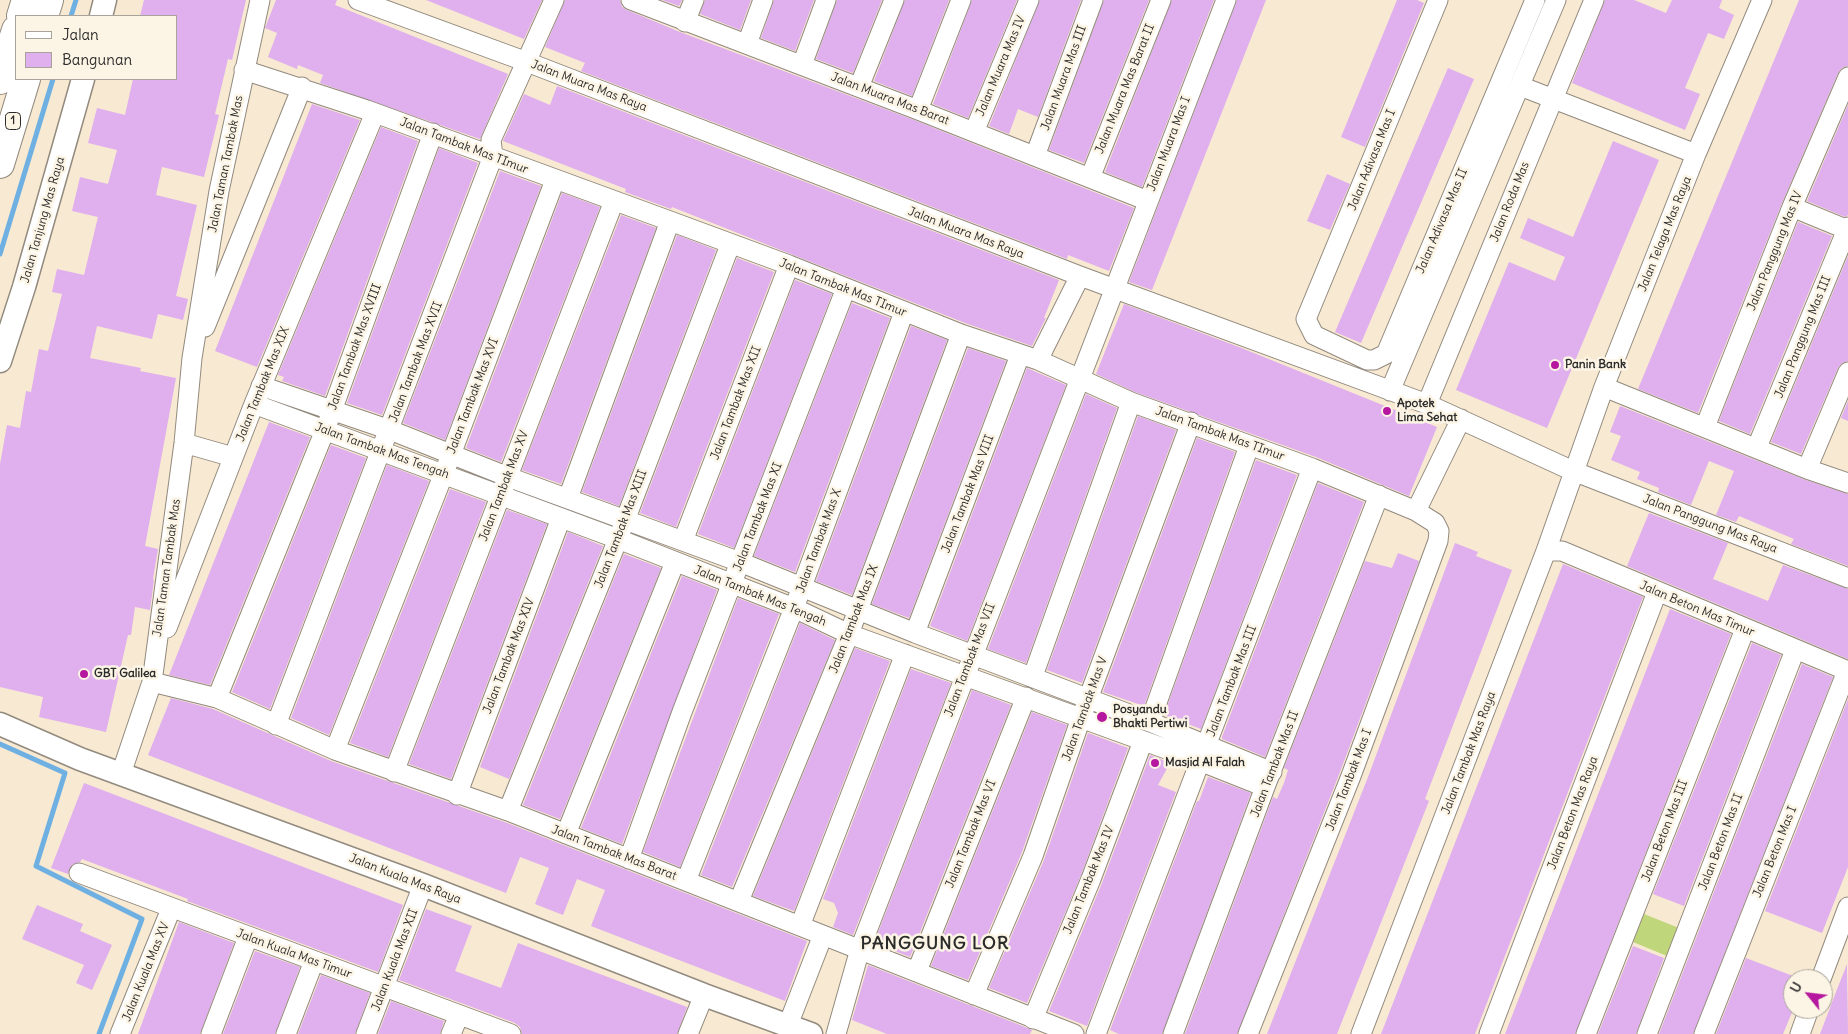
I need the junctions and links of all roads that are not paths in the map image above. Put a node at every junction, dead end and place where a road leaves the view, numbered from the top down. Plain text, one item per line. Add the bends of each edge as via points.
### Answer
1 (26, 0) edge
2 (49, 0) edge
3 (105, 0) edge
4 (260, 0) edge
5 (358, 0) edge
6 (554, 0) edge
7 (631, 0) edge
8 (694, 0) edge
9 (763, 0) edge
10 (826, 0) edge
11 (894, 0) edge
12 (961, 0) edge
13 (1029, 0) edge
14 (1093, 0) edge
15 (1161, 0) edge
16 (1226, 0) edge
17 (1438, 0) edge
18 (1535, 0) edge
19 (1556, 0) edge
20 (1594, 0) edge
21 (1762, 0) edge
22 (21, 15) edge
23 (44, 15) edge
24 (101, 15) edge
25 (686, 22) junction
26 (15, 33) edge
27 (747, 44) junction
28 (527, 62) junction
29 (802, 65) junction
30 (244, 70) junction
31 (1848, 77) edge
32 (0, 80) edge
33 (26, 80) edge
34 (83, 80) edge
35 (1520, 86) junction
36 (302, 87) junction
37 (859, 87) junction
38 (1553, 98) junction
39 (918, 110) junction
40 (375, 113) junction
41 (974, 132) junction
42 (433, 133) junction
43 (1696, 154) junction
44 (493, 156) junction
45 (1035, 156) junction
46 (0, 164) edge
47 (1090, 178) junction
48 (554, 180) junction
49 (614, 201) junction
50 (1148, 201) junction
51 (1792, 207) junction
52 (670, 221) junction
53 (1848, 229) edge
54 (730, 244) junction
55 (789, 265) junction
56 (1080, 276) junction
57 (846, 288) junction
58 (1114, 289) junction
59 (904, 312) junction
60 (1306, 319) joint
61 (961, 334) junction
62 (192, 358) junction
63 (1029, 358) junction
64 (0, 360) edge
65 (1848, 372) edge
66 (1079, 379) junction
67 (261, 386) junction
68 (1604, 387) junction
69 (1390, 391) junction
70 (1131, 402) junction
71 (254, 404) junction
72 (1427, 404) junction
73 (332, 411) junction
74 (1461, 419) junction
75 (1191, 422) junction
76 (1705, 427) junction
77 (325, 430) junction
78 (390, 430) junction
79 (184, 443) junction
80 (1249, 446) junction
81 (1757, 447) junction
82 (382, 450) junction
83 (451, 454) junction
84 (233, 457) junction
85 (1312, 468) junction
86 (1807, 469) junction
87 (1573, 470) junction
88 (444, 473) junction
89 (508, 476) junction
90 (1848, 483) edge
91 (1379, 496) junction
92 (500, 497) junction
93 (568, 498) junction
94 (1416, 511) junction
95 (561, 518) junction
96 (625, 520) junction
97 (1435, 523) joint
98 (618, 539) junction
99 (683, 541) junction
100 (1546, 551) junction
101 (675, 562) junction
102 (740, 562) junction
103 (1848, 578) edge
104 (732, 584) junction
105 (801, 587) junction
106 (1657, 592) junction
107 (794, 608) junction
108 (858, 610) junction
109 (1745, 629) junction
110 (915, 633) junction
111 (849, 634) junction
112 (1795, 650) junction
113 (972, 653) junction
114 (905, 654) junction
115 (155, 657) junction
116 (1848, 671) edge
117 (964, 674) junction
118 (1033, 676) junction
119 (152, 682) junction
120 (1026, 697) junction
121 (217, 698) junction
122 (1088, 699) junction
123 (1081, 718) junction
124 (1150, 722) junction
125 (0, 724) edge
126 (276, 726) junction
127 (1143, 741) junction
128 (335, 750) junction
129 (1205, 753) junction
130 (394, 772) junction
131 (121, 774) junction
132 (1269, 780) junction
133 (457, 795) junction
134 (508, 811) junction
135 (566, 834) junction
136 (630, 859) junction
137 (79, 873) dead end
138 (686, 881) junction
139 (423, 885) junction
140 (739, 901) junction
141 (1848, 908) edge
142 (171, 909) junction
143 (800, 926) junction
144 (823, 934) junction
145 (248, 937) junction
146 (860, 949) junction
147 (314, 961) junction
148 (1825, 969) edge
149 (917, 971) junction
150 (384, 987) junction
151 (704, 995) junction
152 (974, 995) junction
153 (459, 1015) junction
154 (1033, 1019) junction
155 (1805, 1019) edge
156 (788, 1025) junction
157 (120, 1034) edge
158 (210, 1034) edge
159 (286, 1034) edge
160 (366, 1034) edge
161 (451, 1034) edge
162 (511, 1034) edge
163 (688, 1034) edge
164 (811, 1034) edge
165 (836, 1034) edge
166 (1074, 1034) edge
167 (1096, 1034) edge
168 (1173, 1034) edge
169 (1248, 1034) edge
170 (1361, 1034) edge
171 (1489, 1034) edge
172 (1586, 1034) edge
173 (1647, 1034) edge
174 (1704, 1034) edge
175 (1800, 1034) edge

1 - 22 highway
2 - 23 highway
3 - 24 street
4 - 30 street, Jalan Taman Tambak Mas
5 - 28 street, Jalan Muara Mas Raya
6 - 28 street, Jalan Tambak Mas XVII
7 - 25 street, Jalan Muara Mas Barat
8 - 25 street
9 - 27 street
10 - 29 street
11 - 37 street
12 - 39 street
13 - 41 street, Jalan Muara Mas IV
14 - 45 street, Jalan Muara Mas III
15 - 47 street, Jalan Muara Mas Barat II
16 - 50 street, Jalan Muara Mas I
17 - 60 street, Jalan Adivasa Mas I
18 - 60 street, Jalan Adivasa Mas II via 1386,354 1374,360 1358,357 1314,336
19 - 35 street
20 - 38 street, Jalan Roda Mas
21 - 43 street, Jalan Telaga Mas Raya
25 - 27 street, Jalan Muara Mas Barat
26 - 32 highway
27 - 29 street, Jalan Muara Mas Barat
28 - 44 street, Jalan Tambak Mas XVII via 491,140
28 - 56 street, Jalan Muara Mas Raya
29 - 37 street, Jalan Muara Mas Barat
30 - 36 street, Jalan Tambak Mas TImur
30 - 62 street, Jalan Taman Tambak Mas via 219,191
31 - 51 street, Jalan Panggung Mas IV
33 - 46 highway, 1
34 - 64 street, Jalan Tanjung Mas Raya
35 - 38 street
35 - 69 street
36 - 40 street, Jalan Tambak Mas TImur
36 - 62 street, Jalan Taman Tambak Mas
37 - 39 street, Jalan Muara Mas Barat
38 - 43 street
38 - 72 street, Jalan Roda Mas
39 - 41 street, Jalan Muara Mas Barat
40 - 42 street, Jalan Tambak Mas TImur
40 - 67 street, Jalan Tambak Mas XIX
41 - 45 street, Jalan Muara Mas Barat
42 - 44 street, Jalan Tambak Mas TImur
42 - 73 street, Jalan Tambak Mas XVIII
43 - 68 street, Jalan Telaga Mas Raya
44 - 48 street, Jalan Tambak Mas TImur
44 - 78 street, Jalan Tambak Mas XVII
45 - 47 street, Jalan Muara Mas Barat
47 - 50 street, Jalan Muara Mas Barat
48 - 49 street, Jalan Tambak Mas TImur
48 - 83 street, Jalan Tambak Mas XVI
49 - 52 street, Jalan Tambak Mas TImur
49 - 89 street, Jalan Tambak Mas XV
50 - 58 street, Jalan Muara Mas I
51 - 53 street
51 - 76 street, Jalan Panggung Mas IV
52 - 54 street, Jalan Tambak Mas TImur
52 - 93 street
53 - 81 street, Jalan Panggung Mas III
54 - 55 street, Jalan Tambak Mas TImur
54 - 96 street, Jalan Tambak Mas XIII
55 - 57 street, Jalan Tambak Mas TImur
55 - 99 street, Jalan Tambak Mas XII
56 - 58 street, Jalan Muara Mas Raya
56 - 63 street, Jalan Tambak Mas VIII
57 - 59 street, Jalan Tambak Mas TImur
57 - 102 street, Jalan Tambak Mas XI
58 - 66 street, Jalan Tambak Mas VII
58 - 69 street, Jalan Muara Mas Raya
59 - 61 street, Jalan Tambak Mas TImur
59 - 105 street, Jalan Tambak Mas X
61 - 63 street, Jalan Tambak Mas TImur
61 - 108 street, Jalan Tambak Mas IX
62 - 79 street, Jalan Taman Tambak Mas
63 - 66 street, Jalan Tambak Mas TImur
63 - 110 street, Jalan Tambak Mas VIII
65 - 86 street
66 - 70 street, Jalan Tambak Mas TImur
66 - 113 street, Jalan Tambak Mas VII
67 - 71 street, Jalan Tambak Mas XIX
67 - 73 street, Jalan Tambak Mas Tengah
68 - 76 street
68 - 87 street, Jalan Telaga Mas Raya
69 - 72 street, Jalan Muara Mas Raya
70 - 75 street, Jalan Tambak Mas TImur
70 - 118 street
71 - 77 street, Jalan Tambak Mas Tengah
71 - 84 street, Jalan Tambak Mas XIX
72 - 74 street, Jalan Muara Mas Raya
73 - 77 street, Jalan Tambak Mas XVIII
73 - 78 street, Jalan Tambak Mas Tengah
74 - 87 street, Jalan Muara Mas Raya
74 - 94 street
75 - 80 street, Jalan Tambak Mas TImur
75 - 122 street, Jalan Tambak Mas V
76 - 81 street
77 - 82 street, Jalan Tambak Mas Tengah
77 - 121 street, Jalan Tambak Mas XVIII
78 - 82 street, Jalan Tambak Mas XVII
78 - 83 street, Jalan Tambak Mas Tengah
79 - 84 street
79 - 115 street, Jalan Taman Tambak Mas
80 - 85 street, Jalan Tambak Mas TImur
80 - 124 street
81 - 86 street
82 - 88 street, Jalan Tambak Mas Tengah
82 - 126 street, Jalan Tambak Mas XVII
83 - 88 street, Jalan Tambak Mas XVI
83 - 89 street, Jalan Tambak Mas Tengah
84 - 115 street, Jalan Tambak Mas XIX
85 - 91 street, Jalan Tambak Mas TImur
85 - 129 street, Jalan Tambak Mas III
86 - 90 street
87 - 100 street, Jalan Tambak Mas Raya
87 - 103 street, Jalan Panggung Mas Raya
88 - 92 street, Jalan Tambak Mas Tengah
88 - 128 street, Jalan Tambak Mas XVI
89 - 92 street, Jalan Tambak Mas XV
89 - 93 street, Jalan Tambak Mas Tengah
91 - 94 street, Jalan Tambak Mas TImur
91 - 132 street, Jalan Tambak Mas II
92 - 95 street, Jalan Tambak Mas Tengah
92 - 130 street, Jalan Tambak Mas XV
93 - 96 street, Jalan Tambak Mas Tengah
94 - 97 street, Jalan Tambak Mas TImur
95 - 98 street, Jalan Tambak Mas Tengah
95 - 133 street, Jalan Tambak Mas XIV
96 - 98 street, Jalan Tambak Mas XIII
96 - 99 street, Jalan Tambak Mas Tengah
97 - 169 street, Jalan Tambak Mas I via 1439,531 1431,559 1351,776
98 - 101 street, Jalan Tambak Mas Tengah
98 - 134 street, Jalan Tambak Mas XIII
99 - 102 street, Jalan Tambak Mas Tengah
100 - 106 street, Jalan Beton Mas Timur via 1562,551
100 - 170 street, Jalan Tambak Mas Raya
101 - 104 street, Jalan Tambak Mas Tengah
101 - 135 street
102 - 104 street, Jalan Tambak Mas XI
102 - 105 street, Jalan Tambak Mas Tengah
104 - 107 street, Jalan Tambak Mas Tengah
104 - 136 street, Jalan Tambak Mas XI
105 - 107 street, Jalan Tambak Mas X
105 - 108 street, Jalan Tambak Mas Tengah
106 - 109 street, Jalan Beton Mas Timur
106 - 171 street, Jalan Beton Mas Raya
107 - 111 street, Jalan Tambak Mas Tengah
107 - 138 street, Jalan Tambak Mas X
108 - 110 street, Jalan Tambak Mas Tengah
108 - 111 street, Jalan Tambak Mas IX
109 - 112 street, Jalan Beton Mas Timur
109 - 172 street, Jalan Beton Mas III
110 - 113 street, Jalan Tambak Mas Tengah
111 - 114 street, Jalan Tambak Mas Tengah
111 - 140 street, Jalan Tambak Mas IX
112 - 116 street, Jalan Beton Mas Timur
112 - 173 street, Jalan Beton Mas II
113 - 117 street, Jalan Tambak Mas VII
113 - 118 street, Jalan Tambak Mas Tengah
114 - 117 street, Jalan Tambak Mas Tengah
114 - 143 street
115 - 119 street, Jalan Taman Tambak Mas
116 - 174 street, Jalan Beton Mas I
117 - 120 street, Jalan Tambak Mas Tengah
117 - 146 street, Jalan Tambak Mas VII
118 - 122 street, Jalan Tambak Mas Tengah
119 - 121 street, Jalan Tambak Mas Barat
119 - 131 street, Jalan Taman Tambak Mas
120 - 123 street, Jalan Tambak Mas Tengah
120 - 149 street, Jalan Tambak Mas VI
121 - 126 street, Jalan Tambak Mas Barat
122 - 123 street, Jalan Tambak Mas V
122 - 124 street, Jalan Tambak Mas Tengah
123 - 127 street, Jalan Tambak Mas Tengah
123 - 152 street, Jalan Tambak Mas V via 1033,856
124 - 129 street, Jalan Tambak Mas Tengah
125 - 131 street, Jalan Kuala Mas Raya
126 - 128 street, Jalan Tambak Mas Barat
127 - 129 street, Jalan Tambak Mas Tengah
127 - 154 street, Jalan Tambak Mas IV
128 - 130 street, Jalan Tambak Mas Barat
129 - 132 street, Jalan Tambak Mas Tengah
129 - 167 street, Jalan Tambak Mas III
130 - 133 street, Jalan Tambak Mas Barat
131 - 139 street, Jalan Kuala Mas Raya
132 - 168 street, Jalan Tambak Mas II
133 - 134 street, Jalan Tambak Mas Barat
134 - 135 street, Jalan Tambak Mas Barat
135 - 136 street, Jalan Tambak Mas Barat
136 - 138 street, Jalan Tambak Mas Barat
137 - 142 street, Jalan Kuala Mas Timur
138 - 140 street, Jalan Tambak Mas Barat
139 - 150 street, Jalan Kuala Mas XII
139 - 151 street, Jalan Kuala Mas Raya
140 - 143 street, Jalan Tambak Mas Barat
141 - 148 street
142 - 145 street, Jalan Kuala Mas Timur
142 - 157 street, Jalan Kuala Mas XV
143 - 144 street, Jalan Tambak Mas Barat
144 - 146 street, Jalan Tambak Mas Barat
144 - 156 street
145 - 147 street, Jalan Kuala Mas Timur
145 - 158 street
146 - 149 street, Jalan Tambak Mas Barat
146 - 165 street, Jalan Tambak Mas VII
147 - 150 street, Jalan Kuala Mas Timur
147 - 159 street
149 - 152 street, Jalan Tambak Mas Barat
150 - 153 street, Jalan Kuala Mas Timur
150 - 160 street, Jalan Kuala Mas XII
151 - 156 street, Jalan Kuala Mas Raya
151 - 163 street
152 - 154 street, Jalan Tambak Mas Barat
153 - 161 street
153 - 162 street, Jalan Kuala Mas Timur
154 - 166 street, Jalan Tambak Mas Barat
155 - 175 street
156 - 164 street, Jalan Kuala Mas Raya

